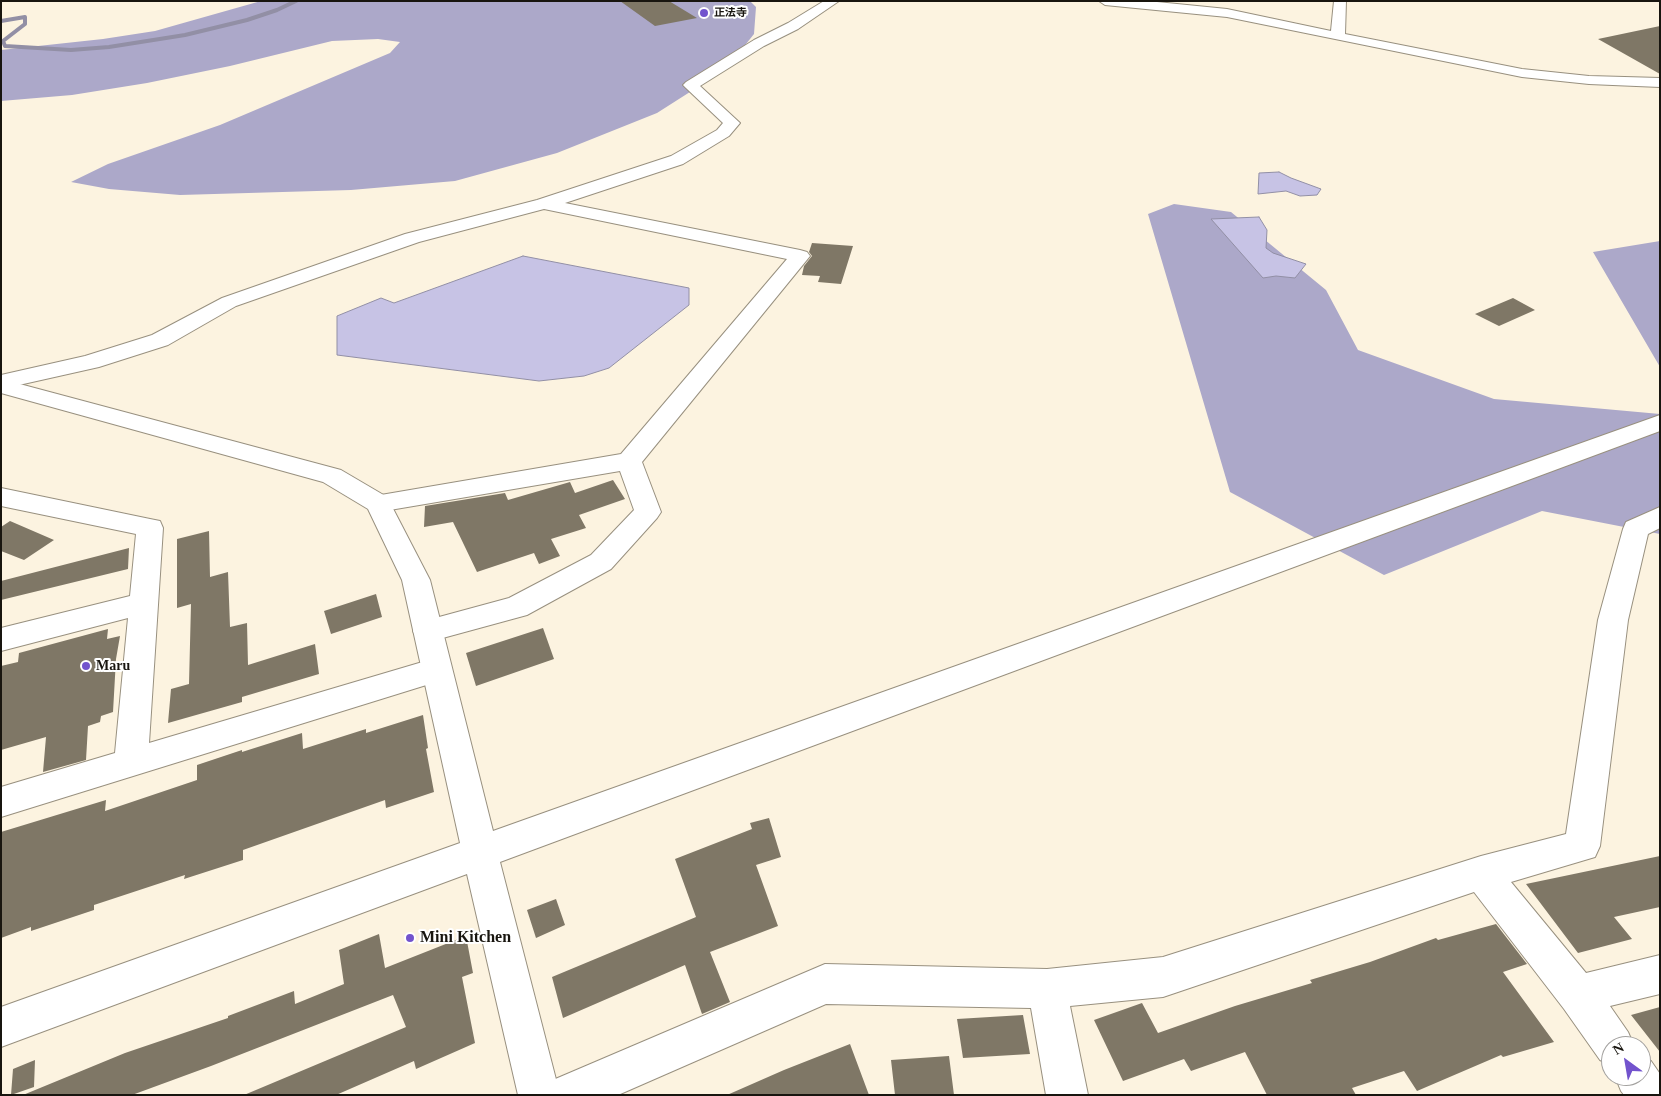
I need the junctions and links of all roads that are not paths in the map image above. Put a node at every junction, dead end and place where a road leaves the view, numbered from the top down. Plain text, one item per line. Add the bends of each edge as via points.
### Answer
1 (833, 1) edge
2 (1105, 1) edge
3 (1340, 1) edge
4 (1338, 36) junction
5 (1660, 83) edge
6 (543, 204) junction
7 (1, 384) edge
8 (1660, 422) edge
9 (629, 460) junction
10 (1, 497) edge
11 (378, 503) junction
12 (1660, 516) edge
13 (145, 603) junction
14 (428, 631) junction
15 (1, 640) edge
16 (436, 670) junction
17 (132, 761) junction
18 (1, 802) edge
19 (480, 851) junction
20 (1481, 873) junction
21 (1660, 974) edge
22 (1047, 989) junction
23 (1578, 995) junction
24 (1, 1027) edge
25 (1607, 1036) edge
26 (539, 1095) edge
27 (568, 1095) edge
28 (1067, 1095) edge

1 - 6 street via 691,85 732,123 723,133 677,160
2 - 4 street via 1221,12
3 - 4 street
4 - 5 street via 1522,73
6 - 7 street via 403,241 229,302 160,340 100,360
6 - 9 street via 800,256
7 - 11 street via 332,476
8 - 19 street
9 - 11 street
9 - 14 street via 648,512 601,562 516,607
10 - 13 street via 150,528
11 - 14 street via 416,580
12 - 20 street via 1636,529 1613,620 1582,846
13 - 15 street
13 - 17 street
14 - 16 street
16 - 17 street
16 - 19 street
17 - 18 street
19 - 24 street
19 - 26 street
20 - 22 street via 1162,977
20 - 23 street
21 - 23 street
22 - 27 street via 825,984
22 - 28 street
23 - 25 street

